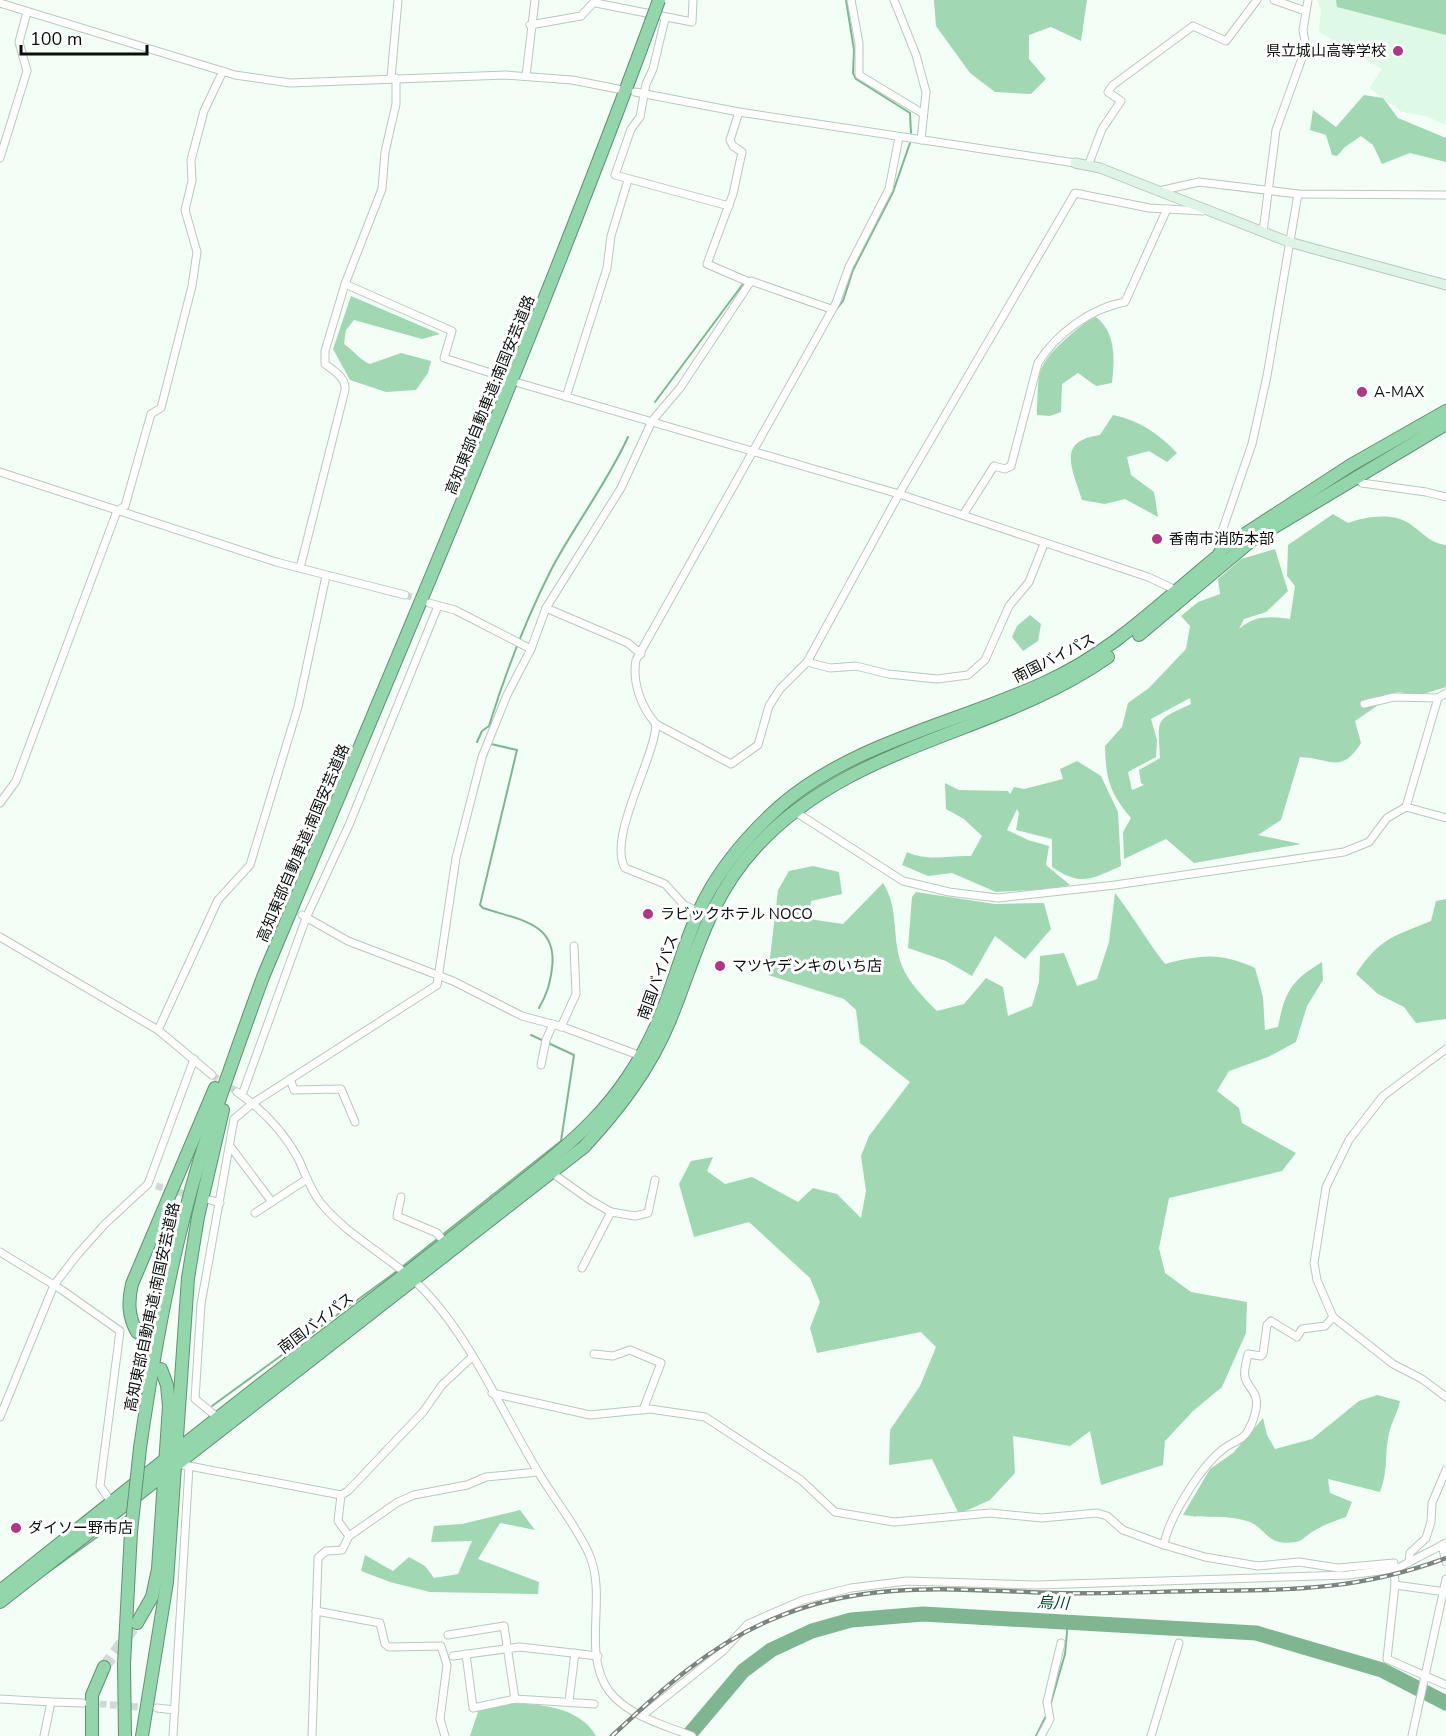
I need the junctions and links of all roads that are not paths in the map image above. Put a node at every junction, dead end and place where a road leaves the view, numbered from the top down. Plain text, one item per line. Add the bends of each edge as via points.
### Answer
1 (398, 0) edge
2 (535, 0) edge
3 (659, 0) edge
4 (693, 0) edge
5 (851, 0) edge
6 (894, 0) edge
7 (1257, 0) edge
8 (1274, 0) edge
9 (1308, 0) edge
10 (596, 2) edge
11 (0, 3) edge
12 (1305, 11) junction
13 (27, 12) junction
14 (665, 19) junction
15 (530, 25) junction
16 (223, 71) junction
17 (526, 76) junction
18 (393, 78) junction
19 (618, 89) dead end
20 (635, 92) dead end
21 (644, 94) junction
22 (739, 112) junction
23 (922, 114) junction
24 (900, 137) junction
25 (921, 140) junction
26 (0, 158) edge
27 (1075, 163) joint
28 (1088, 165) junction
29 (627, 180) junction
30 (1157, 191) junction
31 (1268, 191) junction
32 (1298, 194) junction
33 (1446, 195) edge
34 (729, 206) junction
35 (1167, 209) junction
36 (1204, 211) junction
37 (1263, 232) junction
38 (1288, 242) junction
39 (749, 282) junction
40 (345, 284) junction
41 (1446, 285) edge
42 (831, 309) junction
43 (494, 374) tunnel mouth
44 (519, 383) tunnel mouth
45 (566, 397) junction
46 (1446, 411) edge
47 (652, 421) junction
48 (1446, 424) edge
49 (753, 451) junction
50 (1351, 465) junction
51 (0, 472) edge
52 (1356, 478) junction
53 (899, 494) junction
54 (1446, 498) edge
55 (117, 512) junction
56 (963, 515) junction
57 (1044, 544) junction
58 (1225, 554) junction
59 (300, 568) junction
60 (326, 576) junction
61 (1180, 593) junction
62 (405, 595) tunnel mouth
63 (429, 603) tunnel mouth
64 (438, 606) junction
65 (546, 608) junction
66 (531, 649) junction
67 (641, 654) junction
68 (807, 662) junction
69 (1446, 693) edge
70 (1438, 698) junction
71 (1364, 704) dead end
72 (656, 724) junction
73 (0, 802) edge
74 (1406, 807) junction
75 (794, 811) junction
76 (1446, 818) edge
77 (704, 913) junction
78 (304, 917) junction
79 (0, 937) edge
80 (574, 946) dead end
81 (440, 976) junction
82 (263, 977) junction
83 (553, 1024) junction
84 (561, 1027) junction
85 (158, 1030) junction
86 (237, 1048) junction
87 (1446, 1049) edge
88 (641, 1056) junction
89 (194, 1059) junction
90 (541, 1065) dead end
91 (212, 1075) tunnel mouth
92 (291, 1079) junction
93 (253, 1103) junction
94 (355, 1122) dead end
95 (230, 1146) junction
96 (552, 1173) junction
97 (307, 1179) junction
98 (655, 1180) dead end
99 (148, 1184) junction
100 (156, 1186) tunnel mouth
101 (401, 1197) dead end
102 (210, 1200) dead end
103 (272, 1202) junction
104 (220, 1203) junction
105 (611, 1212) junction
106 (255, 1213) dead end
107 (445, 1243) junction
108 (0, 1252) edge
109 (582, 1268) dead end
110 (405, 1273) junction
111 (54, 1285) junction
112 (1333, 1317) junction
113 (136, 1332) tunnel mouth
114 (594, 1354) dead end
115 (472, 1357) junction
116 (161, 1369) tunnel mouth
117 (492, 1393) junction
118 (1446, 1397) edge
119 (643, 1410) junction
120 (0, 1416) edge
121 (217, 1417) junction
122 (177, 1449) junction
123 (171, 1461) junction
124 (189, 1466) junction
125 (1446, 1470) edge
126 (538, 1472) junction
127 (165, 1474) junction
128 (341, 1495) junction
129 (112, 1503) junction
130 (349, 1536) junction
131 (1444, 1544) edge
132 (1164, 1545) junction
133 (1234, 1562) junction
134 (1409, 1562) junction
135 (1446, 1562) edge
136 (1396, 1569) junction
137 (1233, 1578) junction
138 (1446, 1579) edge
139 (1395, 1585) junction
140 (0, 1591) edge
141 (1444, 1592) edge
142 (0, 1602) edge
143 (316, 1611) junction
144 (137, 1623) tunnel mouth
145 (448, 1635) dead end
146 (1061, 1643) dead end
147 (1179, 1643) dead end
148 (509, 1649) junction
149 (575, 1653) junction
150 (466, 1654) junction
151 (453, 1656) dead end
152 (598, 1656) junction
153 (104, 1667) tunnel mouth
154 (1424, 1675) junction
155 (1446, 1685) edge
156 (0, 1699) edge
157 (515, 1699) junction
158 (51, 1701) junction
159 (569, 1701) junction
160 (83, 1703) tunnel mouth
161 (594, 1704) dead end
162 (157, 1708) tunnel mouth
163 (175, 1710) junction
164 (643, 1715) junction
165 (44, 1736) edge
166 (92, 1736) edge
167 (125, 1736) edge
168 (142, 1736) edge
169 (173, 1736) edge
170 (312, 1736) edge
171 (445, 1736) edge
172 (692, 1736) edge
173 (1041, 1736) edge
174 (1151, 1736) edge
175 (1412, 1736) edge

1 - 18 street
2 - 15 street
3 - 82 highway, 高知東部自動車道;南国安芸道路, bridge via 517,372
4 - 14 street via 692,22
5 - 23 street via 859,43 859,75
6 - 23 street via 922,74 926,92
7 - 28 street via 1226,41 1193,26 1113,85 1108,92 1121,101 1102,129
8 - 12 street
9 - 12 street
10 - 14 street
10 - 15 street via 580,16
11 - 13 street
12 - 31 street via 1306,47 1276,130
13 - 16 street
13 - 26 street via 19,42 27,71
14 - 21 street
15 - 17 street
16 - 18 street via 290,83
16 - 55 street via 204,111 191,160 192,181 184,210 197,252 192,286 161,408 151,414 125,506
17 - 18 street
17 - 19 street
18 - 40 street via 396,104 385,152 382,189
20 - 21 street
21 - 22 street
21 - 29 street via 640,117 631,129 615,176
22 - 24 street
22 - 34 street via 730,140 742,152
23 - 25 street
24 - 25 street
24 - 42 street via 889,189
25 - 27 street
27 - 28 street
28 - 30 street
29 - 34 street
29 - 45 street via 610,236 607,268
30 - 31 street via 1199,182
30 - 36 street
31 - 32 street
31 - 37 street
32 - 33 street
32 - 38 street
34 - 39 street via 707,264
35 - 36 street
35 - 53 street via 1075,193
35 - 56 street via 1125,302 1109,304 1080,319 1044,354 1038,363 1011,466 994,466
36 - 37 street
37 - 38 street
38 - 41 street
38 - 58 street via 1252,444 1219,540
39 - 42 street via 763,283
39 - 47 street via 680,388
40 - 43 street via 452,331 444,358
40 - 59 street via 324,358 325,364 345,383 345,390
42 - 49 street
44 - 45 street
45 - 47 street
46 - 50 highway, 南国バイパス
47 - 49 street
47 - 65 street via 621,488
48 - 52 highway, 南国バイパス
49 - 53 street
49 - 67 street
50 - 52 street
50 - 58 highway, 南国バイパス
51 - 55 street
52 - 54 street via 1362,483
52 - 58 highway, 南国バイパス
53 - 56 street
53 - 68 street
55 - 59 street
55 - 73 street via 16,781
56 - 57 street
57 - 61 street via 1148,576
57 - 68 street via 1029,582 1009,606 985,660 968,675 937,679
58 - 61 highway, 南国バイパス
59 - 60 street
60 - 62 street
60 - 85 street via 298,707 250,865 218,900
61 - 75 highway, 南国バイパス via 1126,644 1074,679 1004,712 860,768
61 - 77 highway, 南国バイパス via 1100,654 1062,675 878,749 818,779 780,806 753,833 714,883
63 - 64 street
64 - 66 street via 455,610
64 - 78 street via 349,825
65 - 66 street
65 - 67 street via 628,644
66 - 81 street via 482,757 456,858
67 - 72 street via 636,660 635,684
68 - 72 street via 769,706 758,745 731,764
69 - 70 street
70 - 71 street via 1394,697
70 - 74 street
72 - 77 street via 655,741 639,776 622,841 621,862 625,868 669,886 684,905
74 - 75 street via 1388,818 1369,843 1344,852 1009,899 949,892 903,881
74 - 76 street
75 - 77 highway, 南国バイパス via 742,863
77 - 88 highway, 南国バイパス
77 - 96 highway, 南国バイパス via 670,1020 645,1070 607,1122
78 - 81 street via 348,941
78 - 93 street via 239,1094
79 - 85 street
80 - 84 street via 576,994
81 - 83 street via 522,1016
81 - 92 street via 438,985
82 - 86 highway, 高知東部自動車道;南国安芸道路
82 - 113 highway via 132,1284 128,1299
83 - 84 street
83 - 90 street
84 - 88 street
85 - 89 street
86 - 122 highway via 188,1278
86 - 167 highway, 高知東部自動車道;南国安芸道路, bridge via 184,1216 158,1334 131,1532
87 - 112 street via 1383,1096 1363,1118 1336,1162 1323,1199 1314,1263
88 - 107 highway, 南国バイパス via 595,1119 551,1160
89 - 91 street
89 - 99 street
92 - 93 street
92 - 94 street via 294,1090 341,1089
93 - 95 street via 234,1119
93 - 97 street via 290,1145
95 - 103 street
95 - 104 street
96 - 105 street
96 - 110 highway, 南国バイパス
97 - 103 street
97 - 110 street via 331,1214
98 - 105 street via 648,1213 635,1216
99 - 100 street
99 - 111 street via 78,1254
101 - 107 street via 397,1216 437,1233
102 - 104 street
103 - 106 street
104 - 121 street via 201,1304 195,1399
105 - 109 street
107 - 110 highway, 南国バイパス
108 - 111 street
110 - 115 street via 450,1323
110 - 121 highway, 南国バイパス
110 - 123 highway, 南国バイパス
111 - 120 street
111 - 129 street via 120,1331 100,1486
112 - 118 street via 1393,1364
112 - 132 street via 1325,1326 1302,1329 1297,1337 1271,1321 1267,1325 1263,1354 1248,1354 1244,1376 1256,1398 1250,1429 1220,1451 1203,1470
114 - 119 street via 613,1356 630,1350 661,1363
115 - 117 street
115 - 128 street
116 - 123 highway via 169,1395
117 - 119 street via 590,1415
117 - 126 street
119 - 132 street via 705,1417 801,1480 835,1512 894,1522 990,1513 1042,1518 1097,1513 1123,1530
121 - 122 highway, 南国バイパス
122 - 123 highway
123 - 124 street
123 - 127 highway, 南国バイパス
123 - 129 highway, 南国バイパス
123 - 168 highway via 164,1611
124 - 128 street
124 - 163 street
125 - 134 street via 1432,1503 1426,1538 1410,1553
126 - 130 street via 486,1477 468,1485 414,1495
126 - 152 street via 585,1545 593,1565
127 - 142 highway, 南国バイパス
127 - 144 highway via 156,1583
128 - 130 street via 338,1521
129 - 140 highway, 南国バイパス
130 - 143 street via 342,1550 326,1551 318,1558
131 - 134 street
131 - 135 street
132 - 133 street
133 - 136 street via 1268,1567 1299,1562 1338,1568 1394,1563
133 - 137 street
134 - 136 street
136 - 137 street via 1348,1575
136 - 139 street
137 - 164 street via 1036,1585 907,1581 851,1588 803,1600 748,1624 723,1651
138 - 141 street
139 - 141 street
139 - 154 street via 1387,1659
141 - 154 street
143 - 170 street
143 - 171 street via 380,1623 389,1647 441,1646 447,1665 440,1719
145 - 148 street via 504,1626
146 - 173 street via 1047,1702 1050,1719
147 - 174 street
148 - 149 street
148 - 150 street
148 - 157 street
149 - 152 street
149 - 159 street
150 - 151 street
150 - 157 street via 473,1708
152 - 164 street via 600,1674 610,1691 618,1701
153 - 166 highway via 92,1695
154 - 155 street
154 - 175 street
156 - 158 street
157 - 159 street
158 - 160 street
158 - 165 street
159 - 161 street
162 - 163 street
163 - 169 street
164 - 172 street

